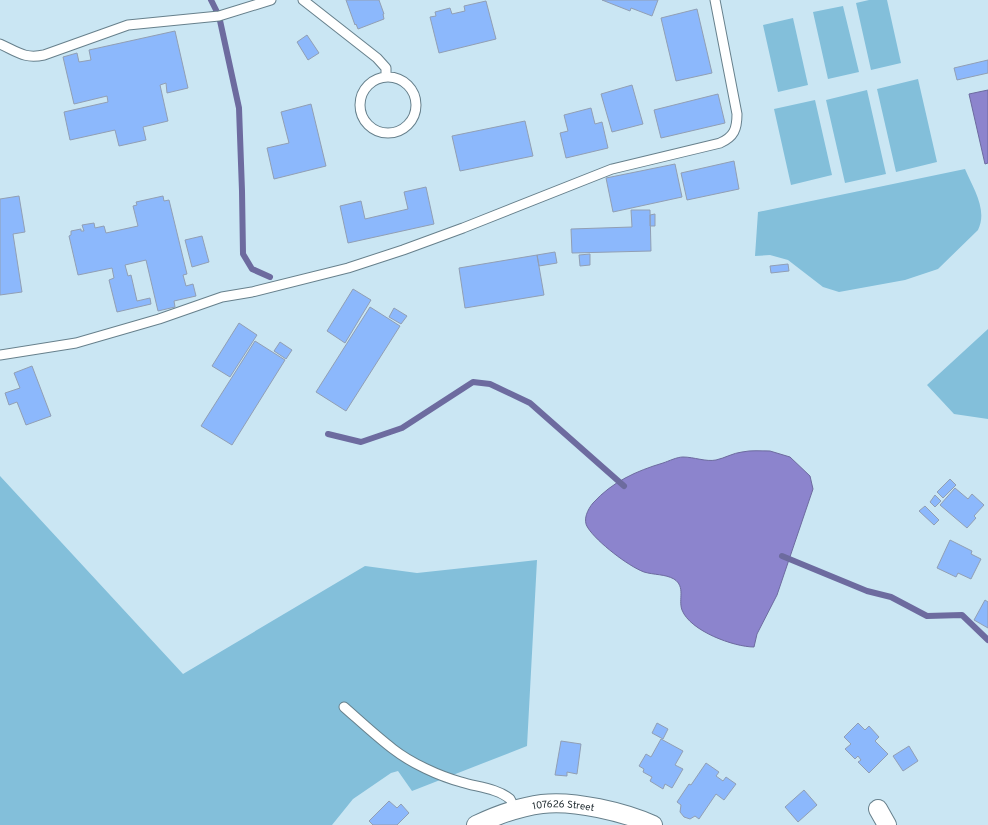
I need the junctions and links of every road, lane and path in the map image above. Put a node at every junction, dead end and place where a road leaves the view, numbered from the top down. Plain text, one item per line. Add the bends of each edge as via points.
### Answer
1 (271, 0) edge
2 (303, 0) edge
3 (715, 0) edge
4 (0, 44) edge
5 (386, 77) junction
6 (0, 355) edge
7 (344, 708) dead end
8 (878, 809) dead end
9 (515, 810) junction
10 (476, 825) edge
11 (653, 825) edge
12 (887, 825) edge

1 - 4 lane via 219,16 128,25 34,57
2 - 5 lane via 377,58 386,68
3 - 6 lane via 737,114 735,130 728,139 720,143 612,169 463,228 348,268 222,297 159,320 76,342
5 - 5 lane via 397,78 406,84 416,103 410,124 391,134 370,128 360,108 360,99 366,88
7 - 9 lane via 393,750 408,759 461,783 502,794 511,800
8 - 12 street
9 - 10 street, 107626 Street via 504,812
9 - 11 street, 107626 Street via 543,804 586,806 623,814

